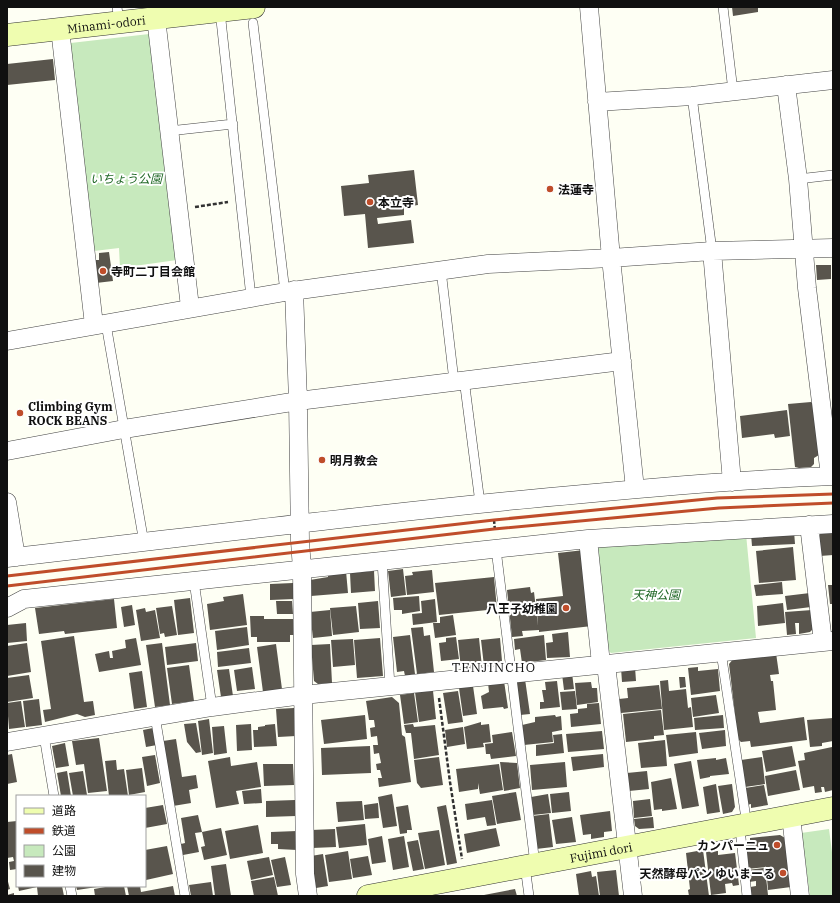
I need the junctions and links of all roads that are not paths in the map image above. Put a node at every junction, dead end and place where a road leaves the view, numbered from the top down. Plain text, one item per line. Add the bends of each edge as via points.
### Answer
1 (589, 7) edge
2 (723, 7) edge
3 (220, 11) junction
4 (118, 15) edge
5 (253, 15) edge
6 (156, 18) junction
7 (60, 29) junction
8 (7, 35) edge
9 (833, 80) edge
10 (786, 85) junction
11 (733, 91) junction
12 (692, 96) junction
13 (597, 102) junction
14 (233, 124) junction
15 (169, 131) junction
16 (833, 175) edge
17 (798, 180) junction
18 (833, 248) edge
19 (803, 249) junction
20 (712, 251) junction
21 (611, 258) junction
22 (441, 270) junction
23 (289, 291) junction
24 (251, 297) junction
25 (190, 307) junction
26 (100, 324) junction
27 (7, 341) edge
28 (622, 361) junction
29 (459, 380) junction
30 (298, 400) junction
31 (124, 429) junction
32 (7, 451) edge
33 (832, 476) edge
34 (732, 482) junction
35 (635, 489) junction
36 (7, 502) edge
37 (486, 503) junction
38 (300, 522) junction
39 (810, 524) junction
40 (833, 524) edge
41 (588, 539) junction
42 (144, 542) junction
43 (496, 549) junction
44 (11, 558) edge
45 (382, 561) junction
46 (302, 569) junction
47 (194, 581) junction
48 (7, 608) edge
49 (828, 641) edge
50 (721, 652) junction
51 (604, 664) junction
52 (511, 674) junction
53 (390, 686) junction
54 (303, 695) junction
55 (212, 707) junction
56 (155, 716) junction
57 (44, 736) junction
58 (7, 742) edge
59 (54, 795) edge
60 (833, 808) edge
61 (791, 816) junction
62 (743, 825) junction
63 (627, 846) junction
64 (530, 865) junction
65 (376, 895) edge
66 (185, 896) edge
67 (308, 896) edge
68 (529, 896) edge
69 (633, 896) edge
70 (747, 896) edge
71 (800, 896) edge

1 - 13 street
2 - 11 lane
3 - 5 street, Minami-odori
3 - 6 street, Minami-odori
3 - 14 lane
4 - 6 street, Minami-odori
4 - 7 street, Minami-odori
5 - 23 lane
6 - 15 street
7 - 8 street, Minami-odori
7 - 26 street
9 - 10 street
10 - 11 street
10 - 17 street
11 - 12 street
12 - 13 street
12 - 20 lane
13 - 21 street
14 - 15 lane
14 - 24 lane
15 - 25 street
16 - 17 lane
17 - 19 street
18 - 19 street
19 - 20 street
19 - 33 street
20 - 21 street
20 - 34 street
21 - 22 street via 488,264
21 - 28 street
22 - 23 street
22 - 29 lane
23 - 24 street
23 - 30 street
24 - 25 street
25 - 26 street
26 - 27 street
26 - 31 lane
28 - 29 street
28 - 35 street
29 - 30 street
29 - 37 lane
30 - 31 street
30 - 38 street
31 - 32 street
31 - 42 lane
33 - 34 street
34 - 35 street
35 - 37 street
36 - 44 street
37 - 38 street
38 - 42 street
38 - 46 street
39 - 40 street
39 - 41 street
39 - 49 street
41 - 43 street
41 - 51 street
42 - 44 street
43 - 45 street
43 - 52 lane
45 - 46 street
45 - 53 lane
46 - 47 street
46 - 54 street
47 - 48 street via 24,599
47 - 55 lane
49 - 50 street
50 - 51 street
50 - 62 lane
51 - 52 street
51 - 63 street
52 - 53 street
52 - 64 lane
53 - 54 street
54 - 55 street
54 - 67 street via 305,874
55 - 56 street
56 - 57 street
56 - 66 lane
57 - 58 street
57 - 59 lane
60 - 61 street, Fujimi dori
61 - 62 street, Fujimi dori
61 - 71 street
62 - 63 street, Fujimi dori
62 - 70 lane
63 - 64 street, Fujimi dori
63 - 69 street
64 - 65 street, Fujimi dori
64 - 68 lane

